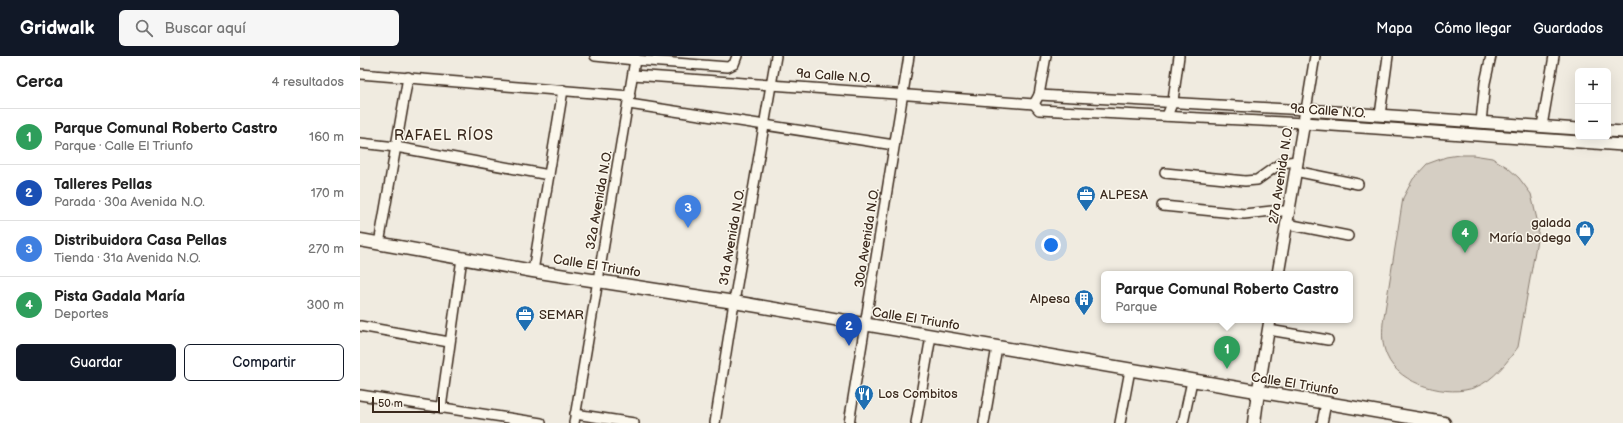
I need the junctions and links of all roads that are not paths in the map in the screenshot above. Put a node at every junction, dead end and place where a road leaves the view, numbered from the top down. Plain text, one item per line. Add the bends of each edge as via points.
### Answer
1 (595, 56) edge
2 (737, 56) edge
3 (776, 56) edge
4 (909, 56) edge
5 (1046, 56) edge
6 (1179, 56) edge
7 (1315, 56) edge
8 (1388, 56) edge
9 (1488, 56) edge
10 (1554, 56) edge
11 (635, 58) edge
12 (360, 74) edge
13 (633, 75) junction
14 (408, 77) junction
15 (770, 86) junction
16 (563, 90) junction
17 (903, 95) junction
18 (1039, 95) junction
19 (629, 100) junction
20 (1173, 101) junction
21 (1034, 104) junction
22 (1306, 110) junction
23 (1380, 114) junction
24 (1167, 116) junction
25 (1480, 122) junction
26 (1304, 123) junction
27 (764, 124) junction
28 (1542, 126) junction
29 (1575, 129) edge
30 (1611, 131) edge
31 (1623, 132) edge
32 (360, 143) edge
33 (894, 145) junction
34 (1623, 145) edge
35 (396, 147) junction
36 (1296, 166) junction
37 (1164, 173) dead end
38 (549, 175) junction
39 (1358, 184) dead end
40 (1163, 206) dead end
41 (1289, 211) junction
42 (1287, 224) junction
43 (1348, 236) dead end
44 (360, 240) edge
45 (379, 244) junction
46 (462, 258) junction
47 (533, 270) junction
48 (1279, 271) edge
49 (598, 280) junction
50 (734, 302) junction
51 (866, 325) junction
52 (1270, 325) edge
53 (360, 326) edge
54 (931, 336) junction
55 (1328, 340) dead end
56 (449, 342) junction
57 (997, 347) junction
58 (1130, 370) junction
59 (1192, 381) junction
60 (1258, 392) junction
61 (360, 395) edge
62 (1326, 403) junction
63 (441, 408) junction
64 (575, 418) edge
65 (1396, 419) edge
66 (541, 423) edge
67 (634, 423) edge
68 (715, 423) edge
69 (849, 423) edge
70 (916, 423) edge
71 (984, 423) edge
72 (1120, 423) edge
73 (1183, 423) edge
74 (1254, 423) edge
75 (1322, 423) edge
76 (1444, 423) edge

1 - 11 street
2 - 11 street via 734,64 728,67
3 - 15 street, 31a Avenida N.O.
4 - 17 street, 30a Avenida N.O.
5 - 18 street
6 - 20 street
7 - 22 street, 27a Avenida N.O.
8 - 23 street
9 - 25 street
10 - 28 street
11 - 13 street, 32a Avenida N.O.
12 - 14 street
13 - 15 street, 9a Calle N.O.
13 - 19 street, 32a Avenida N.O.
14 - 16 street
14 - 35 street
15 - 17 street, 9a Calle N.O.
15 - 27 street, 31a Avenida N.O.
16 - 19 street
16 - 38 street
17 - 21 street, 9a Calle N.O.
17 - 33 street, 30a Avenida N.O.
18 - 20 street, 9a Calle N.O.
18 - 21 street
19 - 27 street
19 - 49 street, 32a Avenida N.O.
20 - 22 street, 9a Calle N.O.
20 - 24 street
21 - 24 street, 9a Calle N.O. via 1039,110
22 - 23 street, 9a Calle N.O.
22 - 26 street, 27a Avenida N.O.
23 - 25 street, 9a Calle N.O.
24 - 26 street, 9a Calle N.O.
25 - 28 street, 9a Calle N.O.
26 - 34 street, 9a Calle N.O.
26 - 36 street, 27a Avenida N.O.
27 - 33 street
27 - 50 street, 31a Avenida N.O.
28 - 29 street, 9a Calle N.O.
30 - 31 street
32 - 35 street
33 - 51 street, 30a Avenida N.O.
35 - 38 street
35 - 45 street
36 - 37 street via 1280,163 1257,180 1245,181
36 - 39 street
36 - 41 street, 27a Avenida N.O.
38 - 47 street
40 - 41 street via 1244,214
41 - 42 street, 27a Avenida N.O.
42 - 43 street
42 - 48 street, 27a Avenida N.O.
44 - 45 main road, Calle El Triunfo
45 - 46 main road, Calle El Triunfo
46 - 47 main road, Calle El Triunfo
46 - 56 street
47 - 49 main road, Calle El Triunfo
49 - 50 main road, Calle El Triunfo
49 - 64 street, 32a Avenida N.O.
50 - 51 main road, Calle El Triunfo
50 - 68 street, 31a Avenida N.O.
51 - 54 main road, Calle El Triunfo
51 - 69 street, 30a Avenida N.O.
52 - 55 street
52 - 60 street
53 - 56 street
54 - 57 main road, Calle El Triunfo
54 - 70 street
56 - 63 street
57 - 58 main road, Calle El Triunfo
57 - 71 street
58 - 59 main road, Calle El Triunfo
58 - 72 street
59 - 60 main road, Calle El Triunfo
59 - 73 street
60 - 62 main road, Calle El Triunfo
60 - 74 main road
61 - 63 street
62 - 65 main road, Calle El Triunfo
62 - 75 street
63 - 66 street
64 - 67 street
65 - 76 main road, Calle El Triunfo

